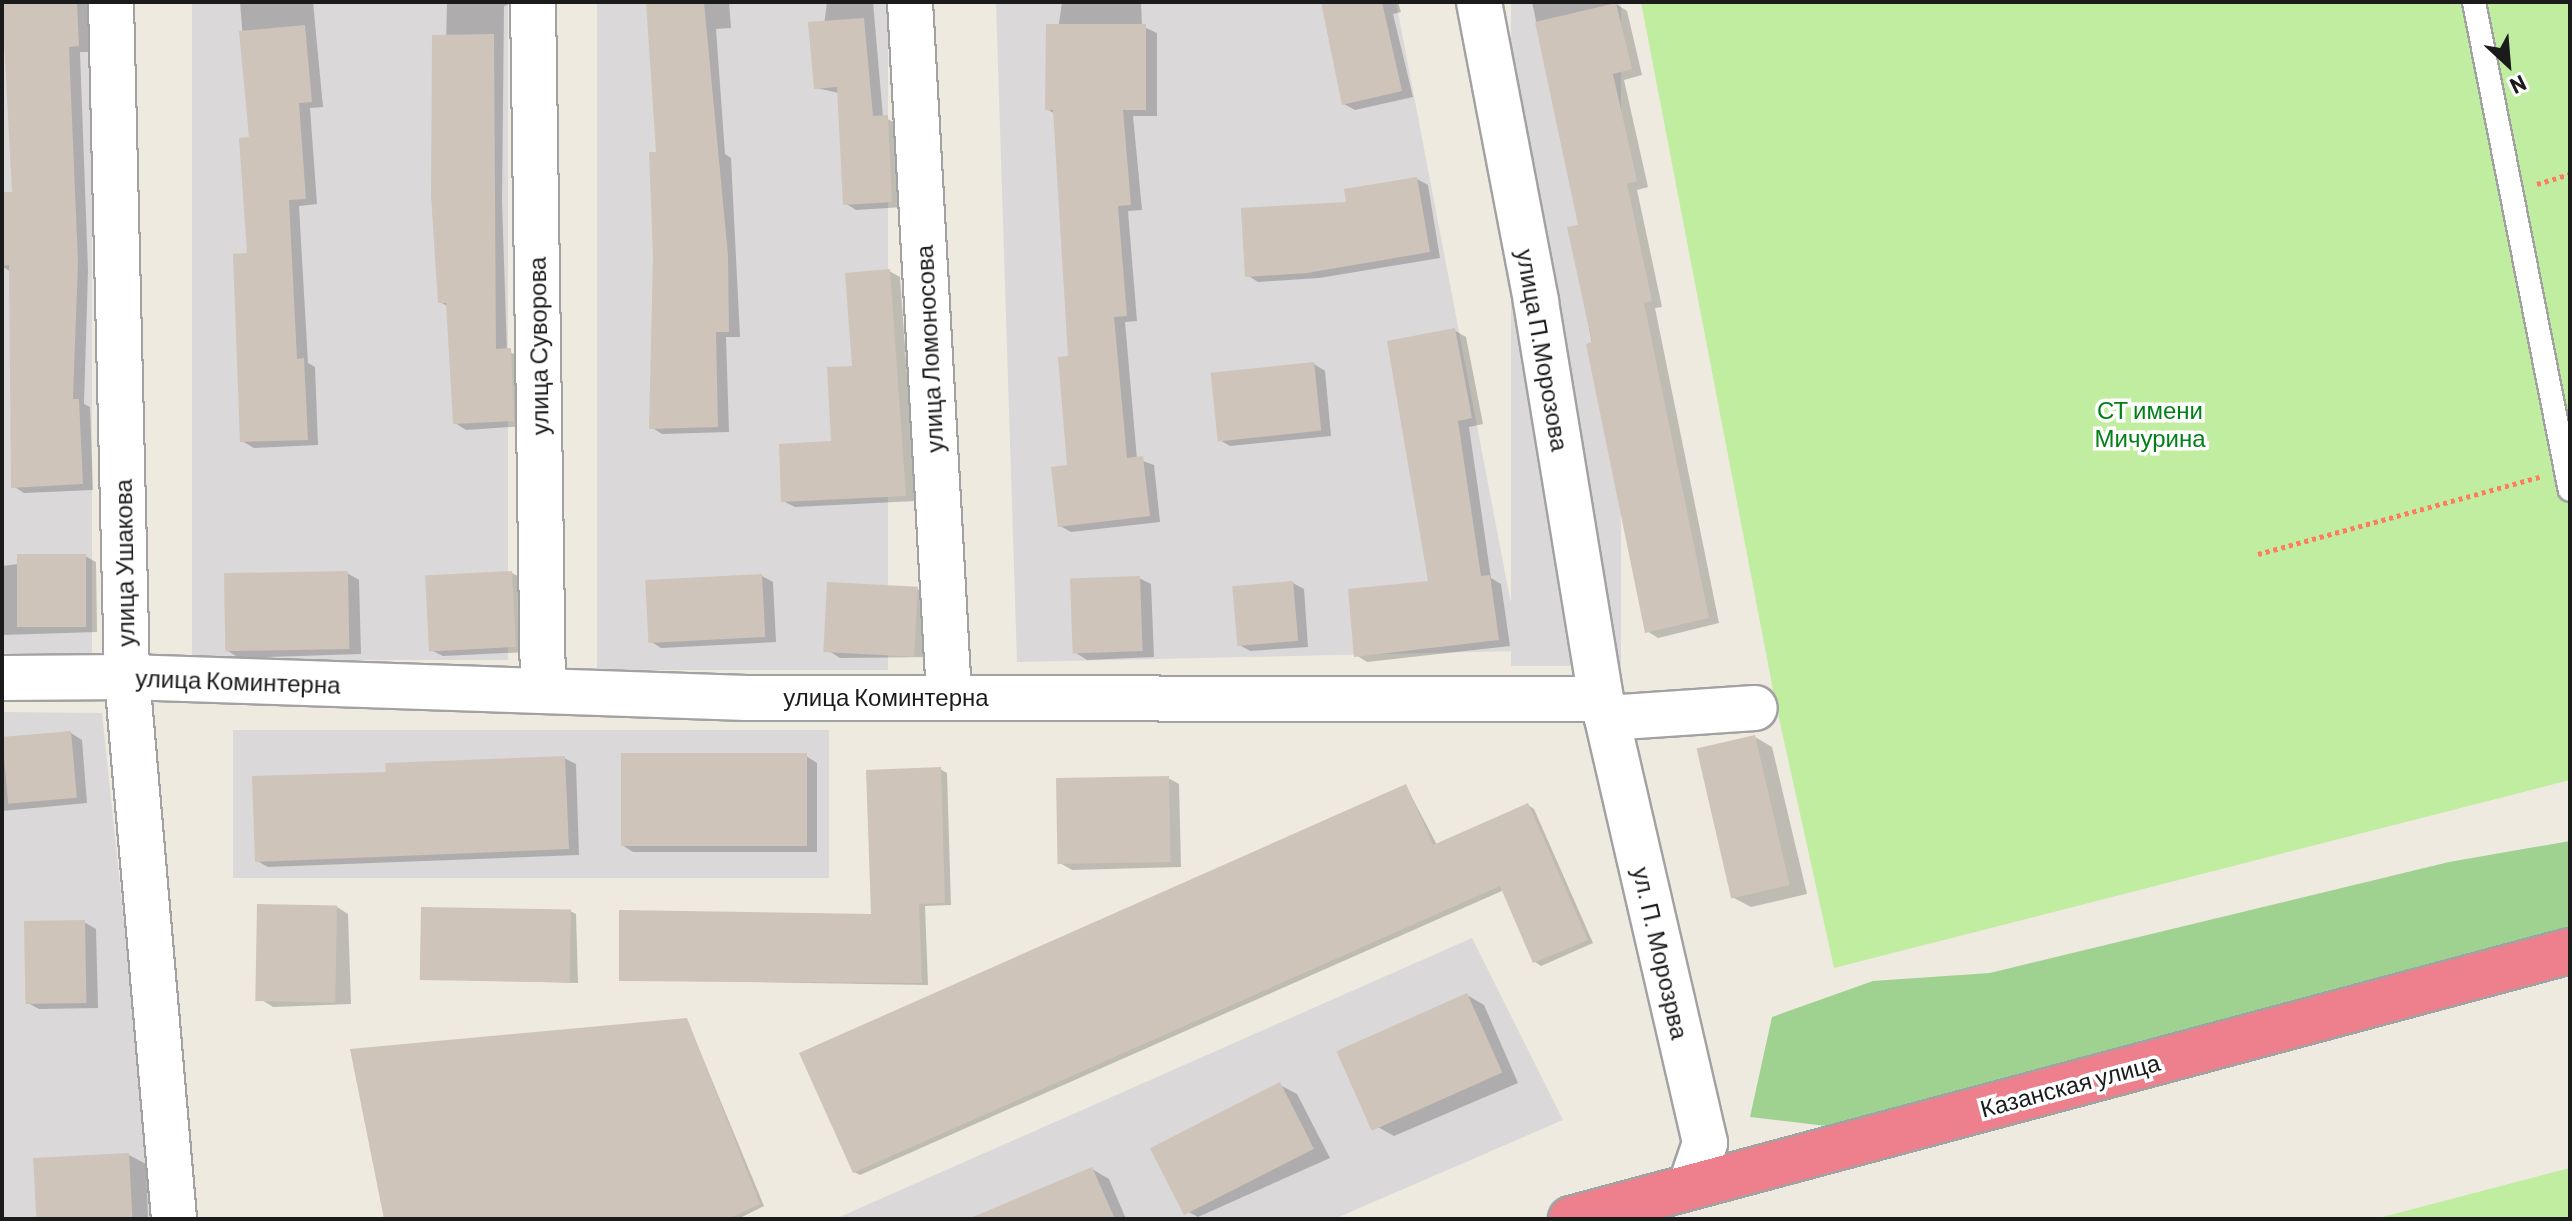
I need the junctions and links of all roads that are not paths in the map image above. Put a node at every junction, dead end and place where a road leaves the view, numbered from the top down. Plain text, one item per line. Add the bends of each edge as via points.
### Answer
1 (111, 2) edge
2 (533, 2) edge
3 (910, 2) edge
4 (1479, 2) edge
5 (2474, 2) edge
6 (2570, 490) edge
7 (127, 677) junction
8 (2, 678) edge
9 (543, 691) junction
10 (949, 696) junction
11 (1604, 708) junction
12 (1755, 708) dead end
13 (2570, 951) edge
14 (1690, 1187) junction
15 (174, 1219) edge
16 (1571, 1219) edge

1 - 7 street, улица Ушакова
2 - 9 street, улица Суворова
3 - 10 street, улица Ломоносова
4 - 11 street, улица П.Морозова
5 - 6 lane
7 - 8 street, улица Коминтерна
7 - 9 street, улица Коминтерна
7 - 15 street, улица Ушакова
9 - 10 street, улица Коминтерна via 747,698
10 - 11 street, улица Коминтерна
11 - 12 street, улица Коминтерна
11 - 14 street, ул. П. Морозрва via 1705,1143
13 - 14 highway, Казанская улица
14 - 16 highway, Казанская улица

